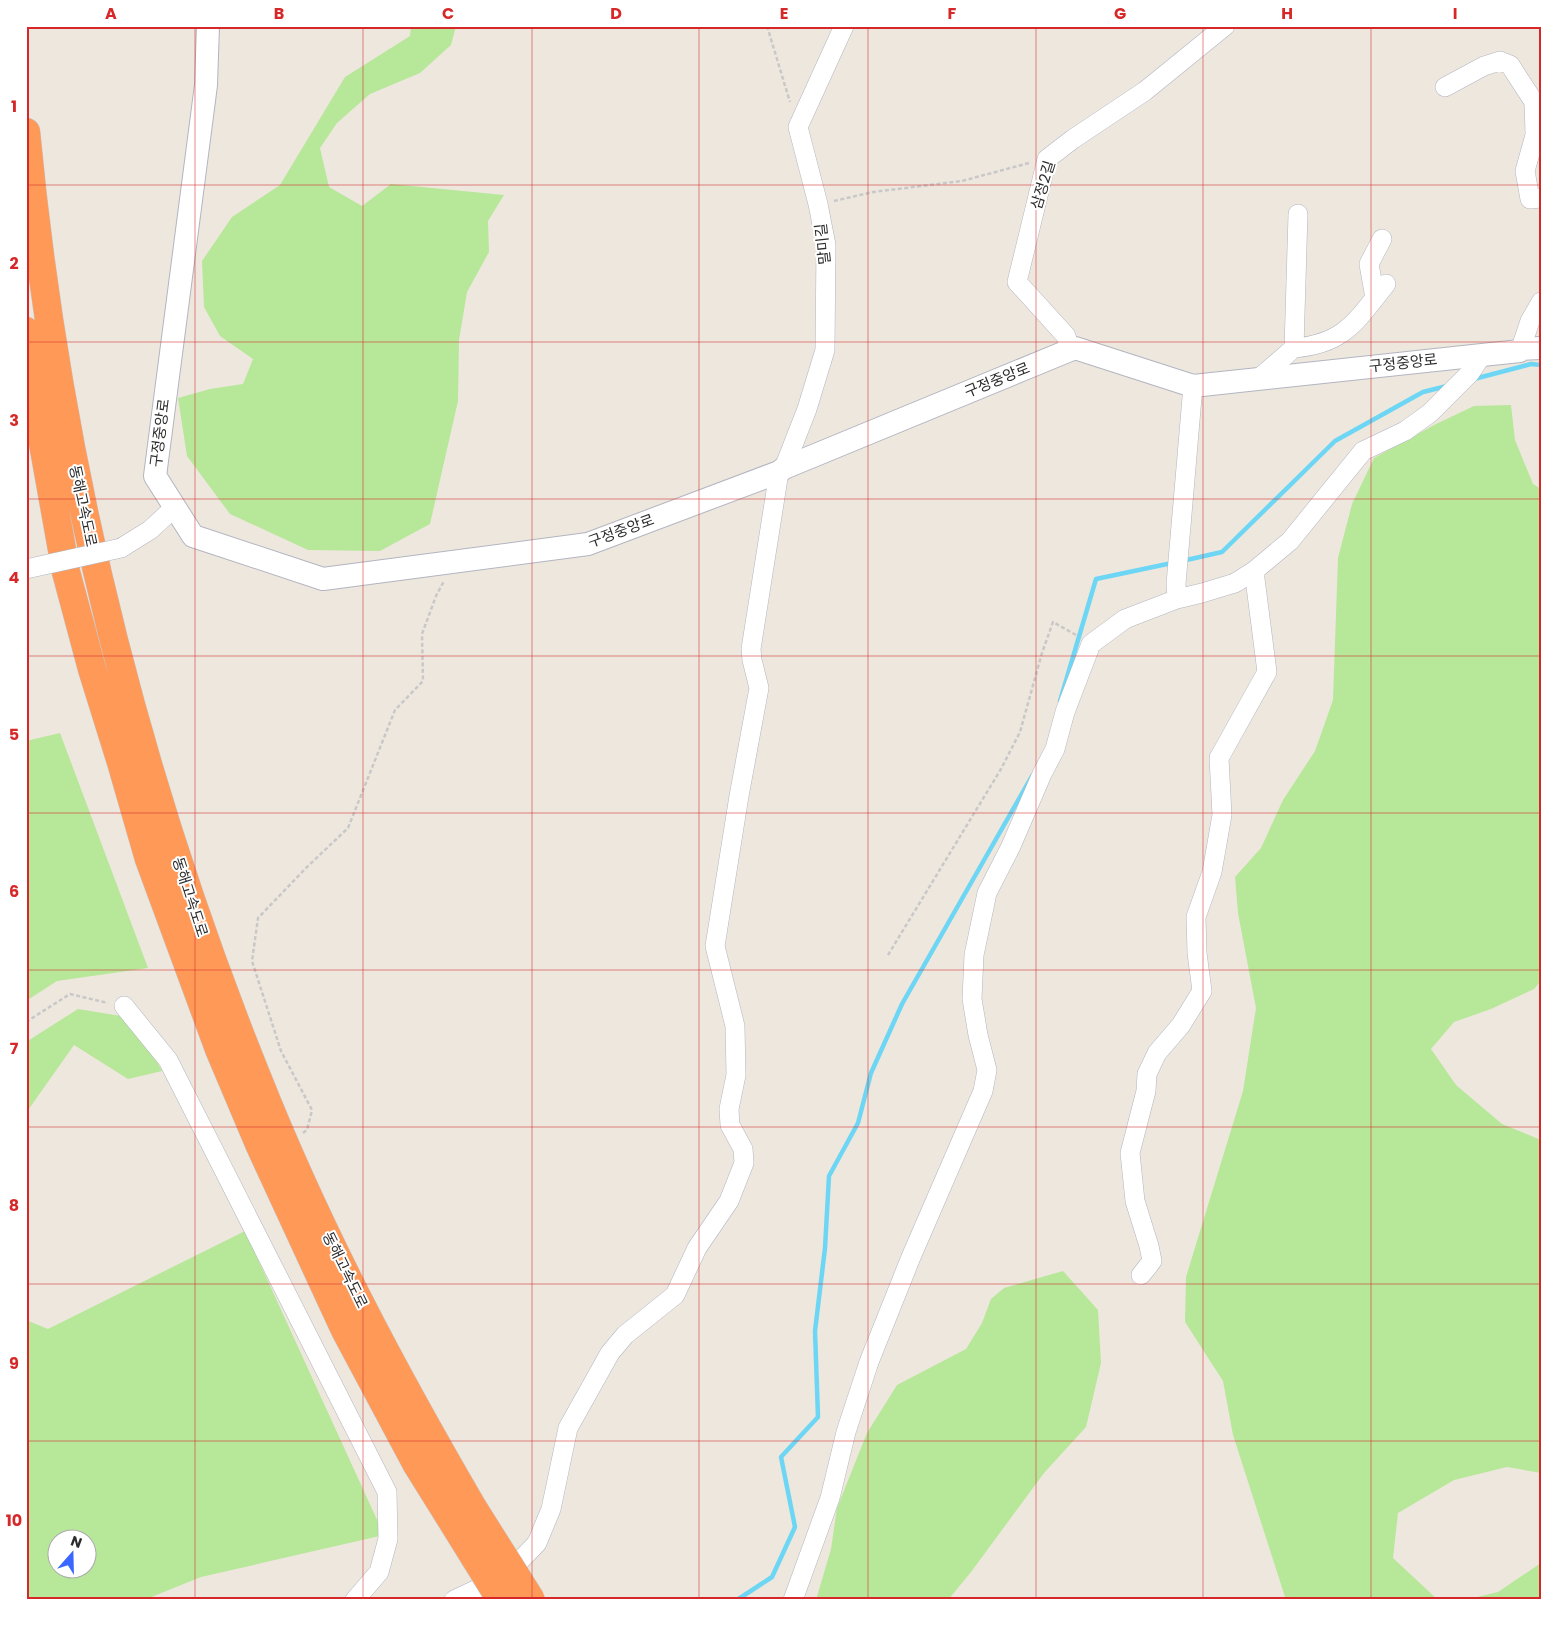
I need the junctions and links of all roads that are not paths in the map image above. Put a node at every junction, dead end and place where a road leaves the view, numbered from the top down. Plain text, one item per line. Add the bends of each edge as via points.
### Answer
1 (208, 26) edge
2 (844, 26) edge
3 (1224, 26) edge
4 (1445, 87) dead end
5 (26, 132) edge
6 (1541, 198) edge
7 (1298, 214) dead end
8 (1382, 238) dead end
9 (1541, 302) edge
10 (26, 331) edge
11 (1294, 348) junction
12 (1530, 349) edge
13 (1070, 350) junction
14 (1476, 364) junction
15 (1258, 379) junction
16 (1193, 386) junction
17 (781, 470) junction
18 (175, 508) junction
19 (26, 569) edge
20 (1254, 571) junction
21 (1176, 591) junction
22 (124, 1006) road end
23 (1141, 1275) dead end
24 (461, 1512) junction
25 (354, 1600) edge
26 (454, 1600) edge
27 (501, 1600) edge
28 (531, 1600) edge
29 (793, 1600) edge

1 - 18 street, 구정중앙로 via 206,85 155,476
2 - 17 street, 말미길 via 798,127 826,245 825,350 807,409
3 - 13 street, 삼정2길 via 1145,92 1048,158 1017,282 1066,336
4 - 6 street via 1484,66 1500,61 1510,65 1534,102 1535,134 1526,171 1530,199
5 - 24 highway, 동해고속도로 via 59,385 89,538 120,670 188,896 260,1085 319,1218
7 - 11 street
8 - 11 street via 1369,264 1380,291 1358,320 1336,338
9 - 12 street via 1530,321
10 - 24 highway, 동해고속도로 via 66,572 149,859 219,1049 345,1330 416,1463
11 - 15 street
12 - 14 street, 구정중앙로
13 - 16 street, 구정중앙로 via 1075,348
13 - 17 street, 구정중앙로
14 - 15 street, 구정중앙로
14 - 20 street via 1430,413 1405,431 1363,451 1290,541
15 - 16 street, 구정중앙로
16 - 21 street
17 - 18 street, 구정중앙로 via 588,544 323,579 193,536
17 - 26 street, 말미길 via 751,649 759,688 715,946 735,1026 736,1075 730,1125 743,1149 744,1163 729,1201 697,1248 675,1295 625,1335 610,1353 568,1428 551,1509 537,1544 514,1567
18 - 19 street, bridge via 150,530 121,548
20 - 21 street via 1235,583 1202,593
20 - 23 street via 1267,672 1218,758 1222,816 1212,872 1196,917 1202,991 1157,1053 1147,1074 1146,1091 1130,1154 1134,1201 1152,1261
21 - 29 street via 1125,619 1090,644 1055,749 987,893 974,955 972,999 987,1070 983,1091 869,1362 846,1432 830,1498
22 - 25 street via 168,1060 387,1492 388,1539 379,1572
24 - 27 highway, 동해고속도로, bridge
24 - 28 highway, 동해고속도로, bridge

